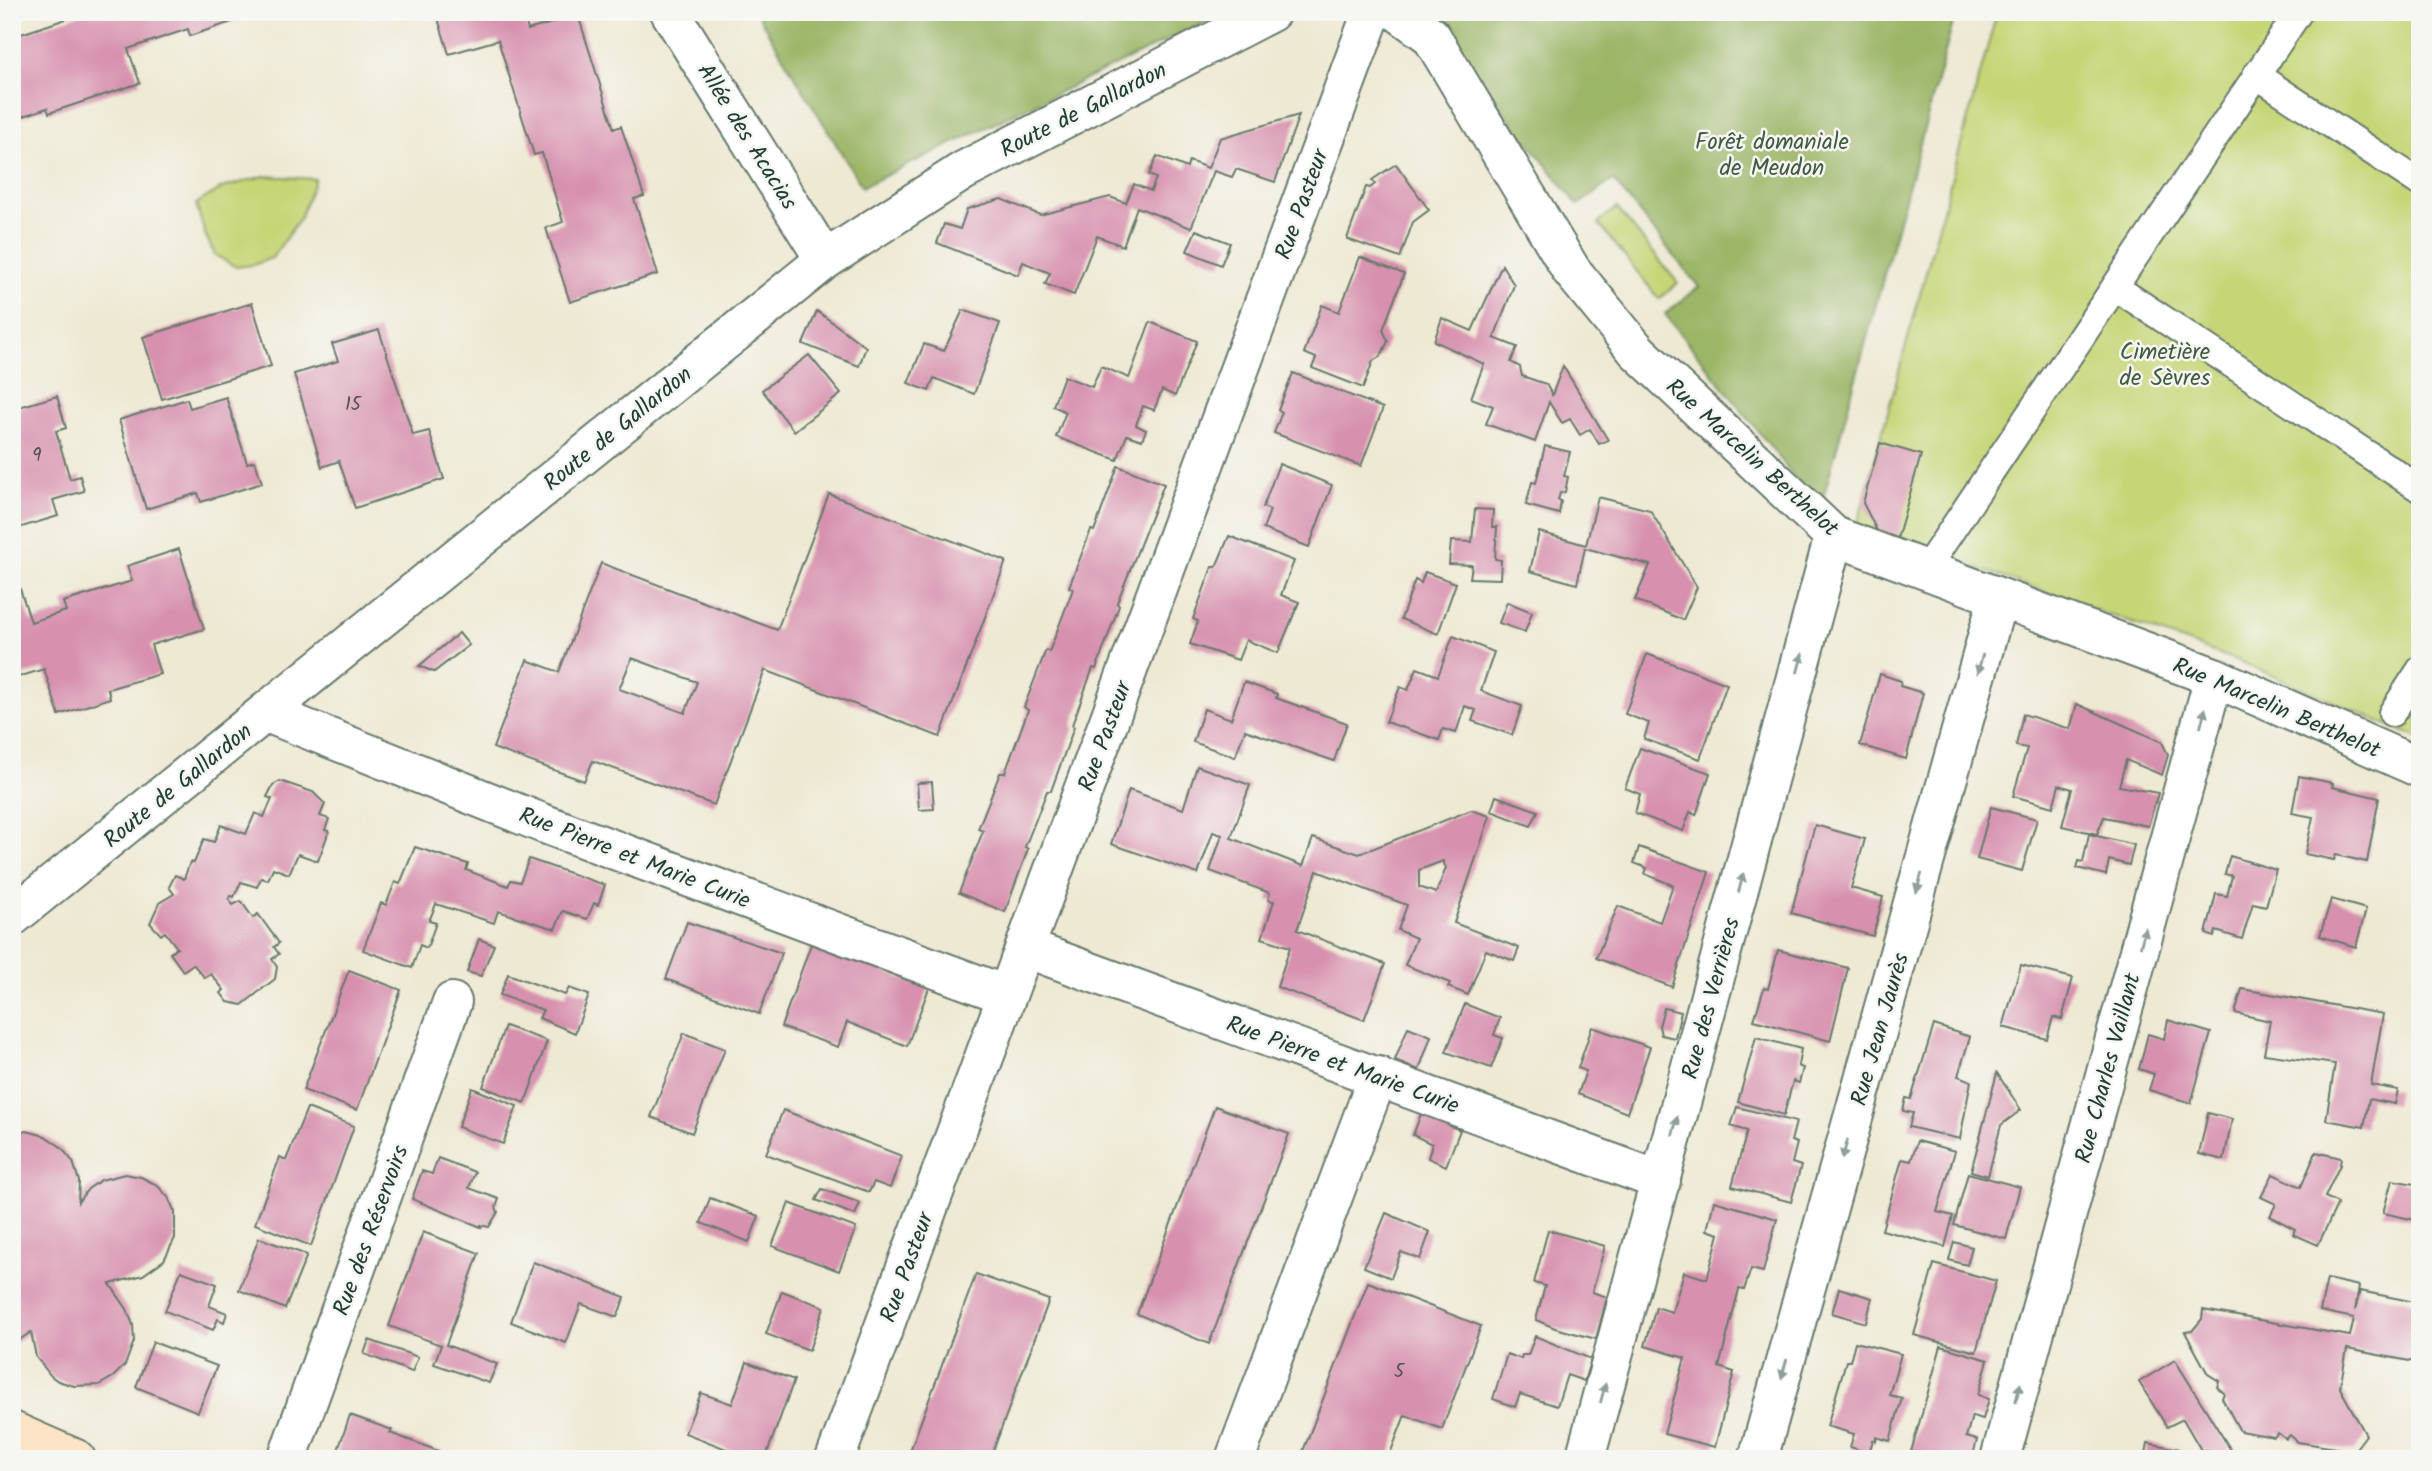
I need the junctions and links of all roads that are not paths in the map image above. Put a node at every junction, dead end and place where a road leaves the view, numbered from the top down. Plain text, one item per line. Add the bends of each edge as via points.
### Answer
1 (670, 12) edge
2 (1271, 12) edge
3 (1371, 12) edge
4 (1398, 12) edge
5 (2299, 12) edge
6 (2256, 75) junction
7 (2420, 183) edge
8 (825, 260) junction
9 (2115, 287) junction
10 (2420, 489) edge
11 (1834, 536) junction
12 (1925, 570) junction
13 (1998, 598) junction
14 (2420, 670) edge
15 (2214, 677) junction
16 (267, 713) junction
17 (2392, 713) dead end
18 (2420, 768) edge
19 (12, 917) edge
20 (1025, 948) junction
21 (1006, 995) junction
22 (452, 1002) dead end
23 (1378, 1076) junction
24 (1661, 1181) junction
25 (12, 1432) edge
26 (76, 1459) edge
27 (287, 1459) edge
28 (835, 1459) edge
29 (1235, 1459) edge
30 (1586, 1459) edge
31 (1758, 1459) edge
32 (2000, 1459) edge

1 - 8 street, Allée des Acacias
2 - 8 street, Route de Gallardon via 963,170
3 - 20 street, Rue Pasteur
4 - 11 street, Rue Marcelin Berthelot via 1431,36 1571,270 1637,351
5 - 6 lane
6 - 7 lane
6 - 9 lane
8 - 16 street, Route de Gallardon
9 - 10 lane
9 - 12 lane
11 - 12 street, Rue Marcelin Berthelot
24 -> 11 street, Rue des Verrières
12 - 13 street, Rue Marcelin Berthelot
13 - 15 street, Rue Marcelin Berthelot
13 -> 31 street, Rue Jean Jaurès
14 - 17 lane
15 - 18 street, Rue Marcelin Berthelot
32 -> 15 street, Rue Charles Vaillant
16 - 19 street, Route de Gallardon
16 - 21 street, Rue Pierre et Marie Curie via 542,823
20 - 21 street, Rue Pasteur
20 - 23 street, Rue Pierre et Marie Curie
21 - 28 street, Rue Pasteur
22 - 27 street, Rue des Réservoirs
23 - 24 street, Rue Pierre et Marie Curie
23 - 29 street
30 -> 24 street, Rue des Verrières
25 - 26 main road

